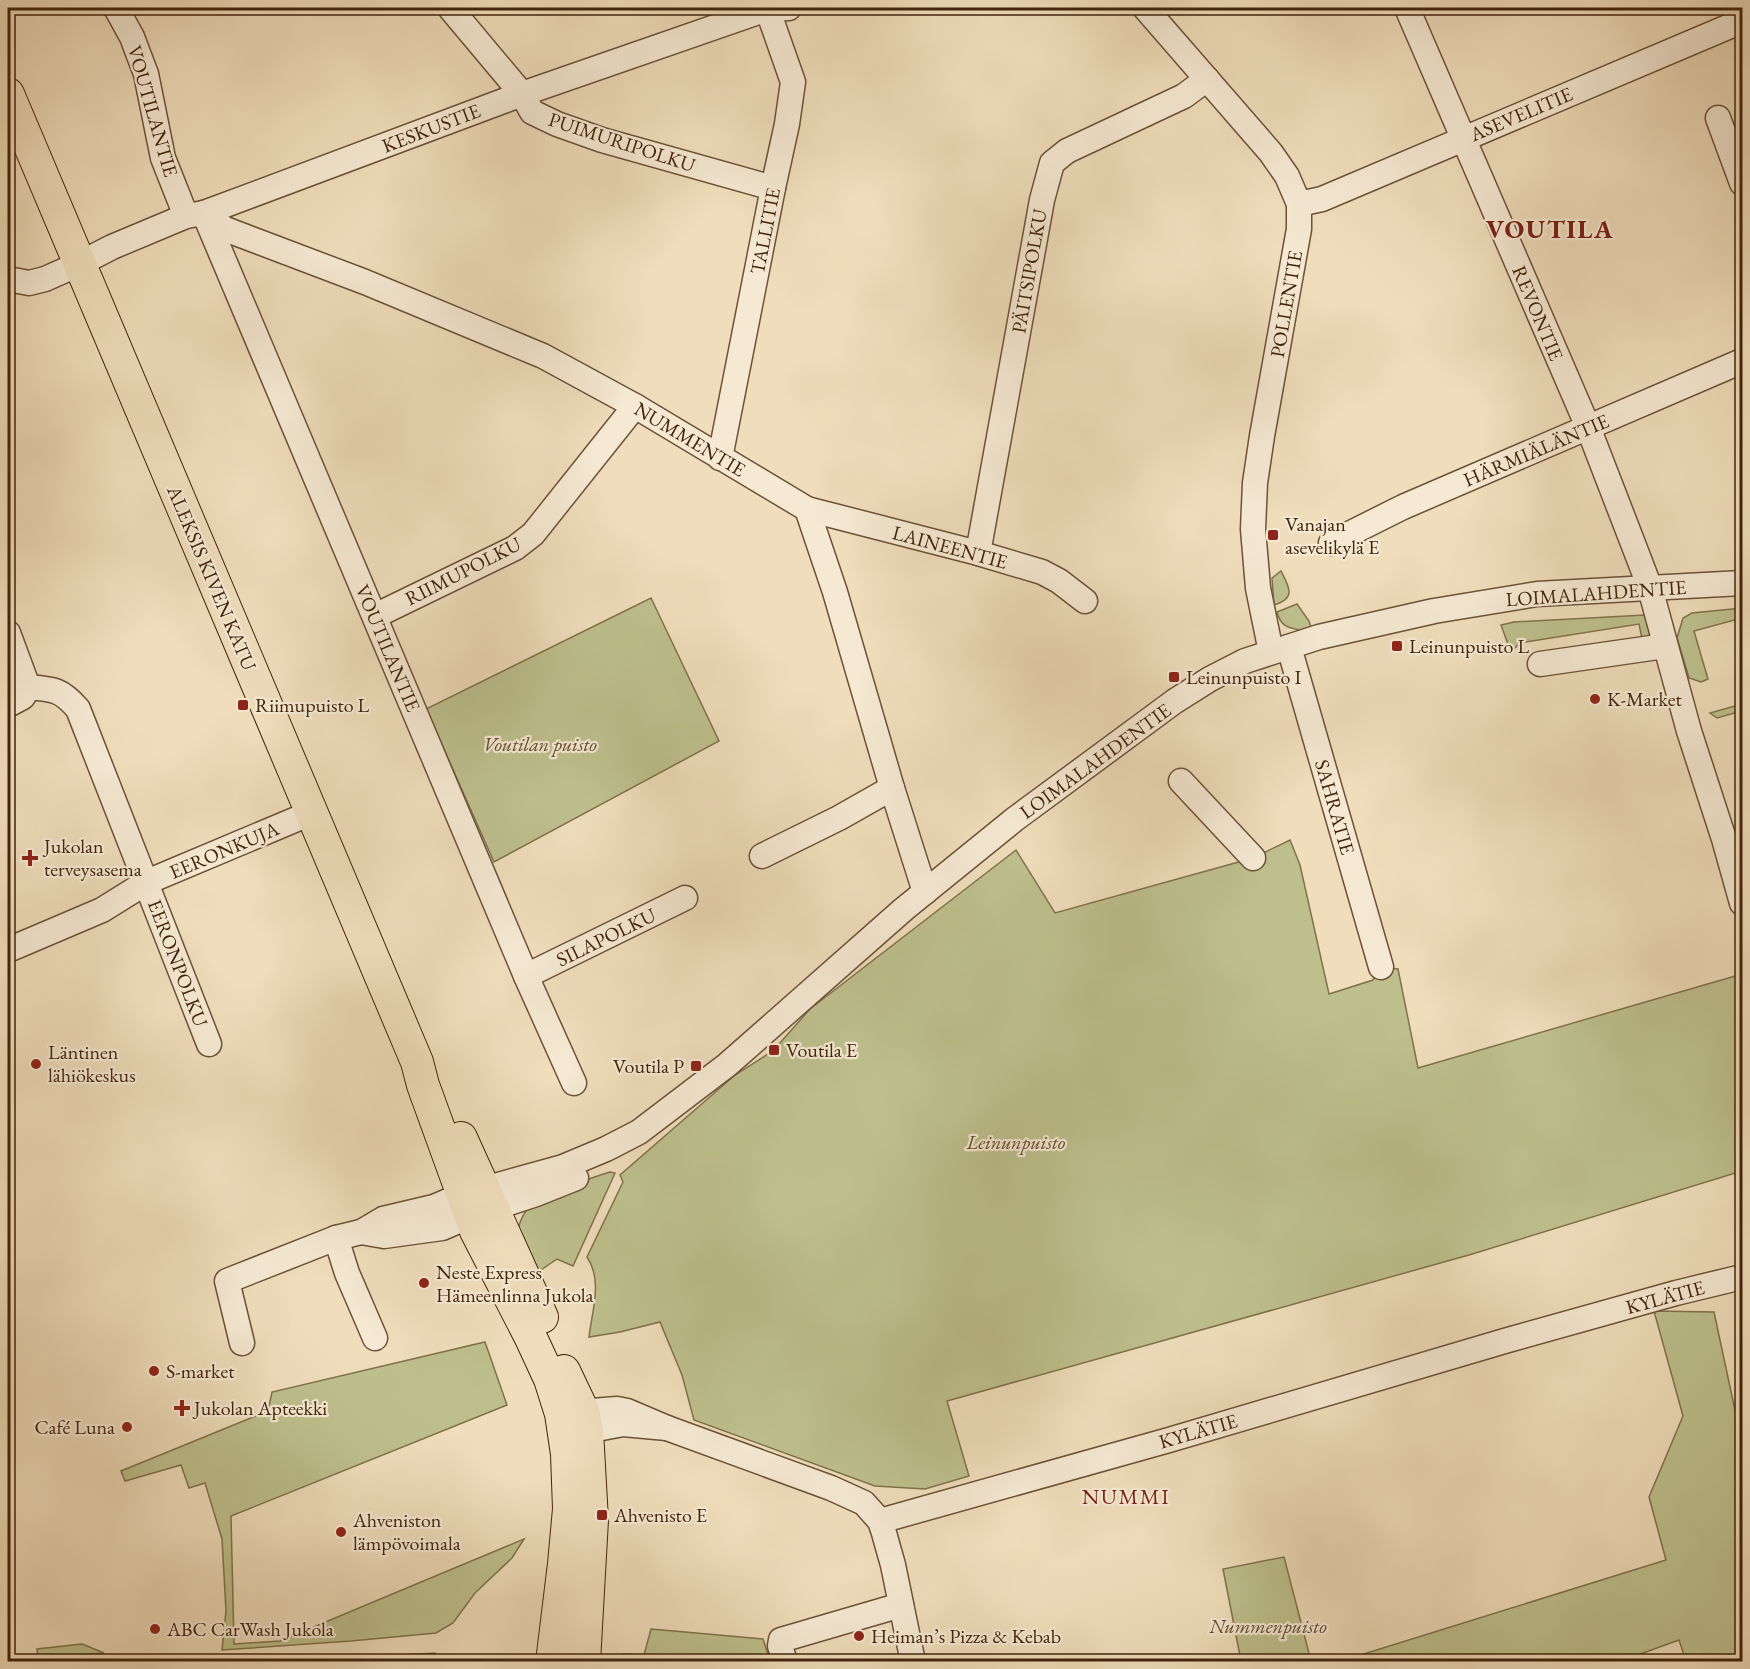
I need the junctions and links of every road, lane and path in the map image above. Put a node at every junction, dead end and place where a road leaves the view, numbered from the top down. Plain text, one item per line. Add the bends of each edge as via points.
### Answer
1 (116, 8) edge
2 (450, 8) edge
3 (774, 8) edge
4 (1145, 8) edge
5 (1407, 8) edge
6 (1743, 21) edge
7 (1207, 79) junction
8 (8, 94) edge
9 (522, 94) junction
10 (1718, 118) dead end
11 (1462, 139) junction
12 (1743, 183) edge
13 (773, 188) junction
14 (1299, 204) junction
15 (195, 214) junction
16 (80, 264) junction
17 (8, 279) edge
18 (1743, 360) edge
19 (635, 406) junction
20 (1587, 427) junction
21 (720, 458) junction
22 (807, 509) junction
23 (1331, 543) dead end
24 (978, 553) junction
25 (1743, 583) edge
26 (1650, 588) junction
27 (1085, 602) dead end
28 (375, 616) junction
29 (8, 633) edge
30 (1665, 646) junction
31 (1280, 649) junction
32 (1540, 664) dead end
33 (28, 687) junction
34 (8, 705) edge
35 (1181, 781) dead end
36 (892, 788) junction
37 (311, 813) junction
38 (762, 856) dead end
39 (1253, 858) dead end
40 (147, 882) junction
41 (925, 892) junction
42 (685, 898) dead end
43 (1743, 903) edge
44 (8, 950) edge
45 (1381, 967) dead end
46 (526, 976) junction
47 (209, 1044) dead end
48 (574, 1083) dead end
49 (478, 1202) junction
50 (336, 1238) junction
51 (1743, 1277) edge
52 (375, 1338) dead end
53 (242, 1343) dead end
54 (574, 1422) junction
55 (880, 1521) junction
56 (901, 1605) junction
57 (552, 1662) edge
58 (584, 1662) edge
59 (785, 1662) edge
60 (913, 1662) edge

1 - 15 street, VOUTILANTIE via 146,74 163,158
2 - 9 street, PUIMURIPOLKU
3 - 9 street, KESKUSTIE
3 - 13 street, TALLITIE via 793,82
4 - 7 street, POLLENTIE
5 - 11 street, REVONTIE
6 - 11 street, ASEVELITIE
7 - 14 street, POLLENTIE via 1271,153
7 - 24 street, PÄITSIPOLKU via 1184,96 1067,151 1052,163
8 - 16 main road, ALEKSIS KIVEN KATU
9 - 13 street, PUIMURIPOLKU via 532,112 557,124
9 - 15 street, KESKUSTIE
10 - 12 street
11 - 14 street, ASEVELITIE via 1322,199
11 - 20 street, REVONTIE
13 - 21 street, TALLITIE
14 - 31 street, POLLENTIE via 1299,229 1255,483 1253,529 1257,576
15 - 16 street, KESKUSTIE
15 - 19 street, NUMMENTIE via 543,356
15 - 28 street, VOUTILANTIE
16 - 17 street, KESKUSTIE via 29,283
16 - 37 main road, ALEKSIS KIVEN KATU
18 - 20 street, HÄRMIÄLÄNTIE
19 - 21 street, NUMMENTIE
19 - 28 street, RIIMUPOLKU via 533,534 515,548
20 - 23 street, HÄRMIÄLÄNTIE via 1403,507
20 - 26 street, REVONTIE
21 - 22 street, NUMMENTIE
22 - 24 street, LAINEENTIE
22 - 36 street
24 - 27 street, LAINEENTIE via 1042,572
25 - 26 street, LOIMALAHDENTIE
26 - 30 street, REVONTIE
26 - 31 street, LOIMALAHDENTIE via 1537,594 1434,611
28 - 46 street, VOUTILANTIE
29 - 33 street
30 - 32 street
30 - 43 street, REVONTIE
31 - 41 street, LOIMALAHDENTIE via 1210,678 1175,701 1015,819
31 - 45 street, SAHRATIE
33 - 34 street via 22,697
33 - 40 street, EERONPOLKU via 66,695 78,709
35 - 39 street
36 - 38 street
36 - 41 street
37 - 40 street, EERONKUJA
37 - 49 main road, ALEKSIS KIVEN KATU via 417,1062 451,1160
40 - 44 street, EERONKUJA via 102,909
40 - 47 street, EERONPOLKU
41 - 49 street, LOIMALAHDENTIE via 727,1065 647,1127 585,1159
42 - 46 street, SILAPOLKU
46 - 48 street, VOUTILANTIE
49 - 50 street, LOIMALAHDENTIE via 383,1219 361,1232
49 - 54 main road, ALEKSIS KIVEN KATU via 476,1231
50 - 52 street
50 - 53 street, LOIMALAHDENTIE via 227,1281
51 - 55 street, KYLÄTIE via 1508,1340
54 - 55 street via 667,1428 831,1488 864,1503
54 - 57 main road, ALEKSIS KIVEN KATU via 567,1454 569,1509
54 - 58 main road, ALEKSIS KIVEN KATU via 592,1520
55 - 56 street
56 - 59 street via 781,1640
56 - 60 street

